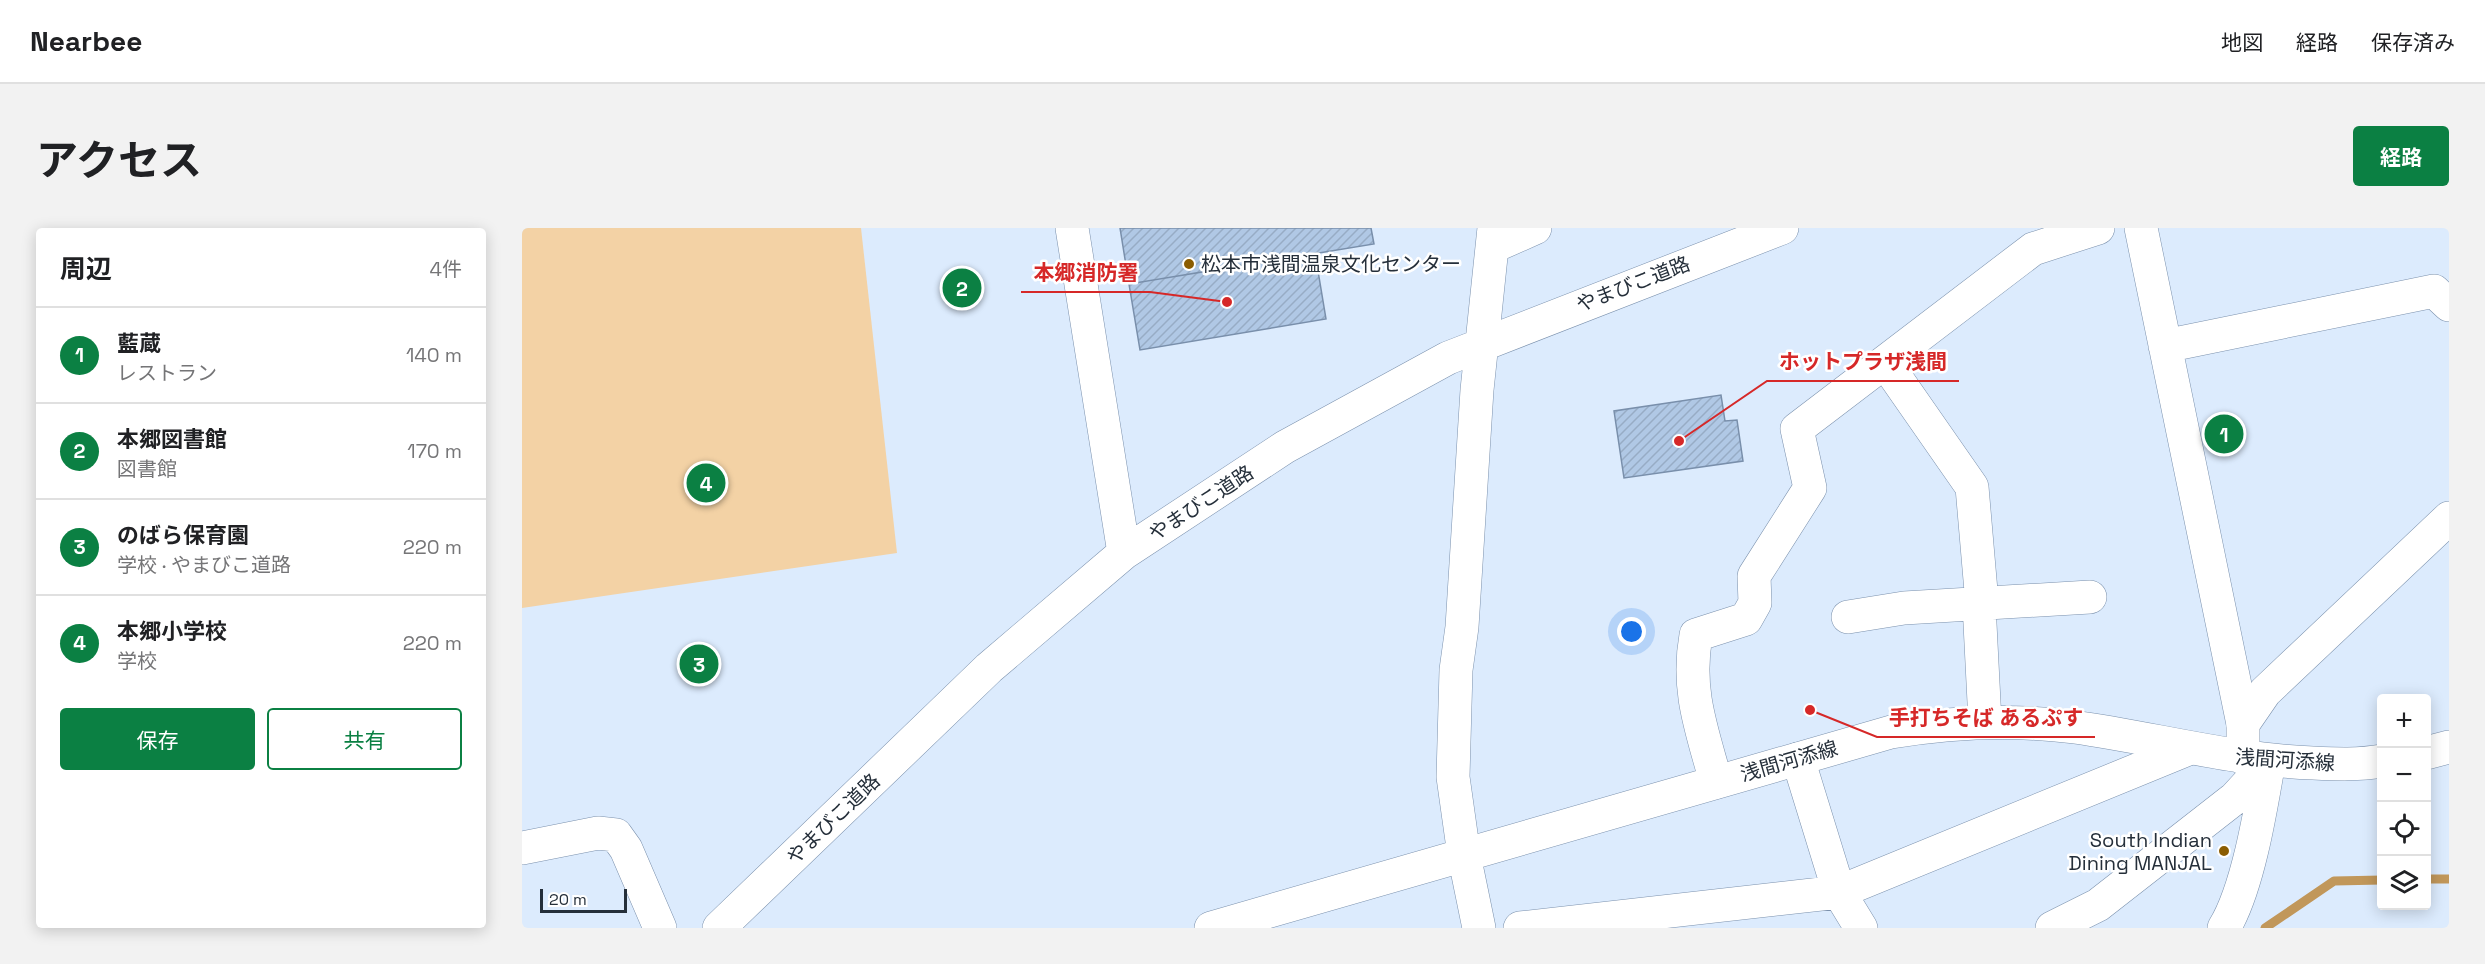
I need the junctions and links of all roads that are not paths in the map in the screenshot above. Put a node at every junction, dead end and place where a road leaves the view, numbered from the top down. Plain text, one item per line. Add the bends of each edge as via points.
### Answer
1 (1072, 228) edge
2 (1535, 228) edge
3 (1782, 228) edge
4 (2098, 228) edge
5 (2141, 228) edge
6 (1493, 238) edge
7 (2449, 305) edge
8 (1483, 343) junction
9 (2165, 346) junction
10 (1885, 362) junction
11 (2449, 518) edge
12 (1124, 553) junction
13 (2090, 597) dead end
14 (1980, 604) junction
15 (1848, 617) dead end
16 (1984, 722) junction
17 (2243, 724) junction
18 (2449, 747) edge
19 (2188, 750) junction
20 (2431, 752) edge
21 (1798, 759) junction
22 (2256, 760) junction
23 (2377, 762) edge
24 (1716, 782) junction
25 (522, 848) edge
26 (1464, 855) junction
27 (1839, 892) junction
28 (1221, 925) edge
29 (660, 928) edge
30 (719, 928) edge
31 (1275, 928) edge
32 (1479, 928) edge
33 (1520, 928) edge
34 (1861, 928) edge
35 (2052, 928) edge
36 (2224, 928) edge

1 - 12 street
2 - 6 street
3 - 8 street, やまびこ道路
4 - 10 street via 2033,249
5 - 9 street
6 - 8 street
7 - 9 street via 2434,291
8 - 12 street, やまびこ道路 via 1448,358 1286,447
8 - 26 street via 1456,670 1454,777
9 - 17 street
10 - 14 street via 1972,487
10 - 24 street via 1797,429 1810,488 1755,576 1755,603 1746,619 1695,636 1690,663 1693,697
11 - 17 street via 2265,692
12 - 30 street, やまびこ道路 via 989,668
13 - 14 street
14 - 15 street via 1904,608
14 - 16 street
16 - 19 street, 浅間河添線 via 2074,728
16 - 21 street, 浅間河添線 via 1892,732
17 - 22 street
18 - 20 street
19 - 22 street, 浅間河添線
19 - 27 street
21 - 24 street, 浅間河添線
21 - 27 street
22 - 23 street, 浅間河添線
22 - 35 street via 2235,798 2098,905
22 - 36 street via 2260,810 2234,912
24 - 26 street, 浅間河添線
25 - 29 street via 598,833 616,835 626,849
26 - 28 street, 浅間河添線
26 - 32 street
27 - 33 street
27 - 34 street
28 - 31 street

